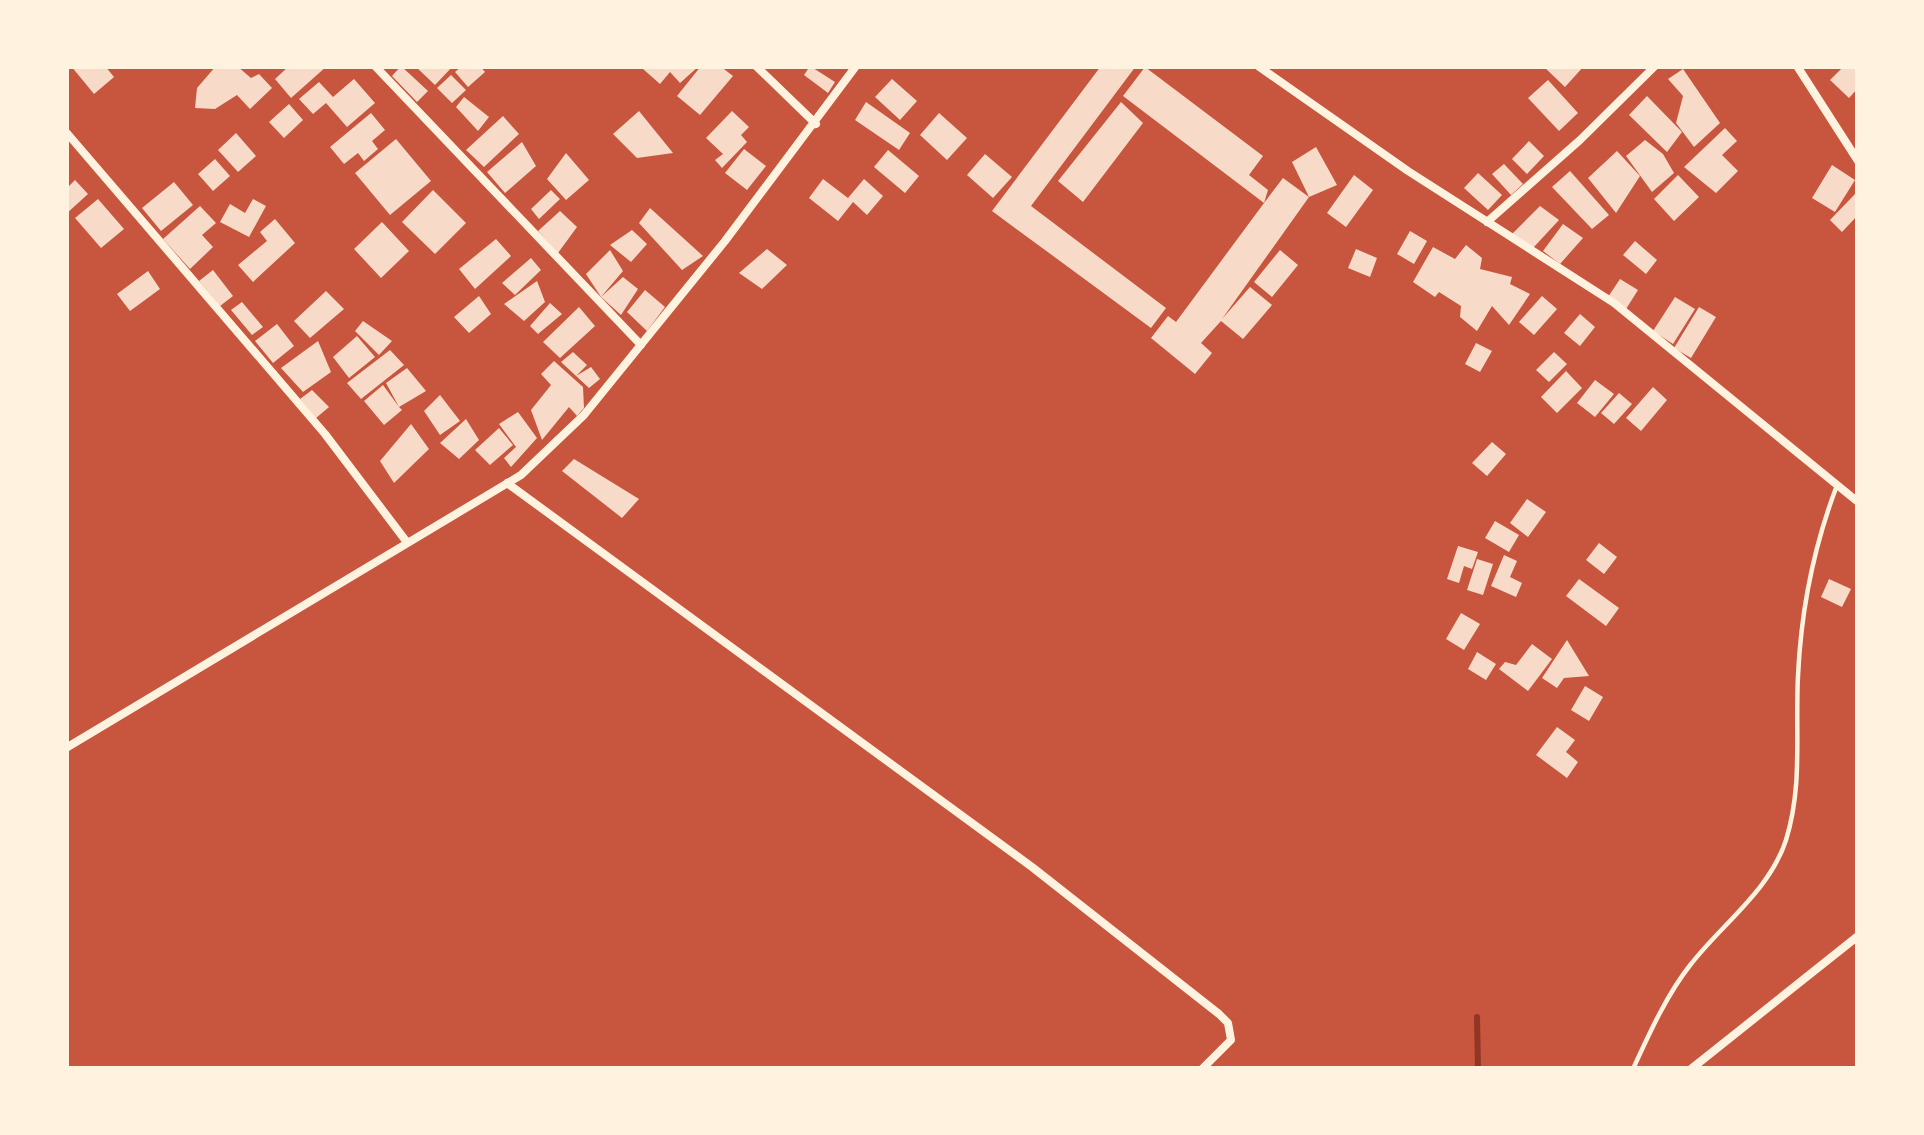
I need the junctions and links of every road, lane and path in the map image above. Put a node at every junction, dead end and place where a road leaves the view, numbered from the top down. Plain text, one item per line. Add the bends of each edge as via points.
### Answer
1 (375, 66) edge
2 (756, 66) edge
3 (856, 66) edge
4 (1258, 66) edge
5 (1655, 66) edge
6 (1797, 66) edge
7 (816, 124) junction
8 (66, 132) edge
9 (1858, 161) edge
10 (1487, 222) junction
11 (641, 345) junction
12 (507, 483) junction
13 (1838, 485) junction
14 (1858, 502) edge
15 (406, 542) junction
16 (66, 748) edge
17 (1858, 936) edge
18 (1202, 1069) edge
19 (1633, 1069) edge
20 (1691, 1069) edge

1 - 11 street
2 - 7 street
3 - 7 street
4 - 10 street
5 - 10 street
6 - 9 street
7 - 11 street
8 - 15 street via 325,434
10 - 13 street via 1613,303
11 - 12 street via 584,415
12 - 15 street
12 - 18 street via 1033,867 1219,1014 1232,1040
13 - 14 street
13 - 19 lane via 1817,537 1805,604 1799,786 1784,845 1747,902 1690,964
15 - 16 street
17 - 20 street

